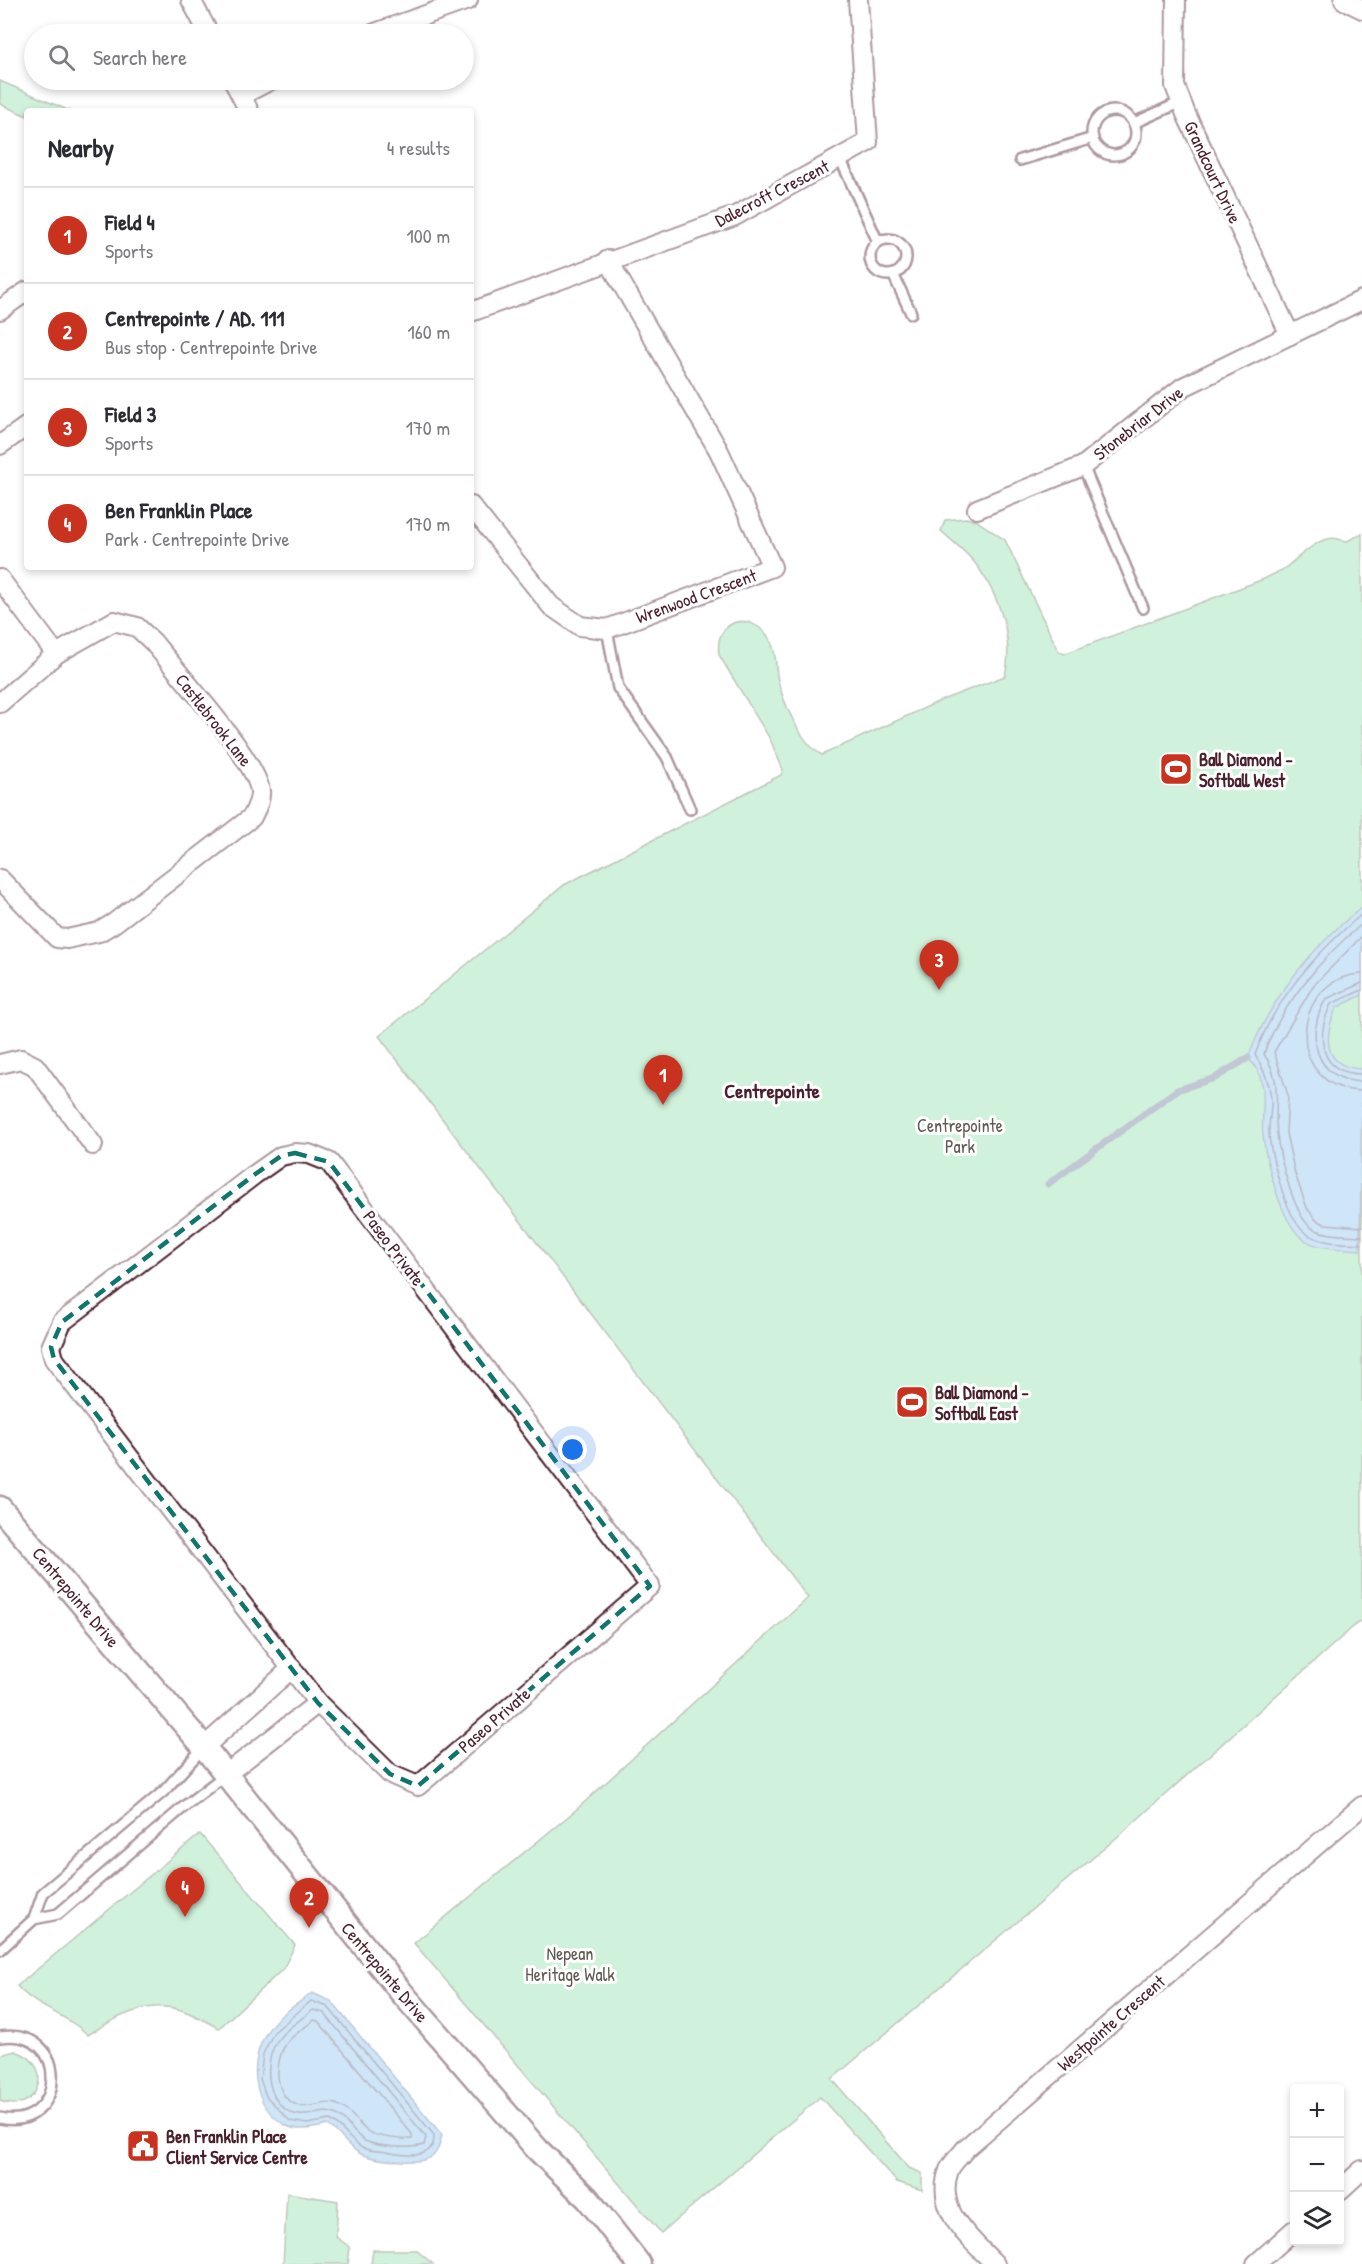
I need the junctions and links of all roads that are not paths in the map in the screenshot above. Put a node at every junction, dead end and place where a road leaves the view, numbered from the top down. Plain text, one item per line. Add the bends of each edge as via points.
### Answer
1 (191, 0) edge
2 (468, 0) edge
3 (858, 0) edge
4 (1176, 0) edge
5 (1344, 0) edge
6 (1362, 9) edge
7 (204, 24) edge
8 (400, 24) edge
9 (1181, 102) junction
10 (1134, 123) junction
11 (1093, 138) junction
12 (840, 158) junction
13 (1020, 160) dead end
14 (878, 242) junction
15 (608, 260) junction
16 (893, 274) junction
17 (24, 293) edge
18 (1362, 300) edge
19 (0, 310) edge
20 (474, 311) edge
21 (911, 313) dead end
22 (1290, 335) junction
23 (24, 428) edge
24 (0, 445) edge
25 (1083, 466) junction
26 (977, 509) dead end
27 (474, 510) edge
28 (0, 579) edge
29 (1143, 608) dead end
30 (607, 629) junction
31 (56, 654) junction
32 (0, 703) edge
33 (690, 809) dead end
34 (0, 879) edge
35 (0, 1064) edge
36 (93, 1145) dead end
37 (0, 1508) edge
38 (292, 1668) junction
39 (318, 1703) junction
40 (204, 1747) junction
41 (225, 1775) junction
42 (1362, 1806) edge
43 (34, 1919) junction
44 (0, 1950) edge
45 (0, 2037) edge
46 (0, 2118) edge
47 (1362, 2170) edge
48 (1344, 2186) edge
49 (1290, 2234) edge
50 (639, 2264) edge
51 (995, 2264) edge
52 (1256, 2264) edge

1 - 7 street
2 - 8 street
3 - 12 street, Dalecroft Crescent via 868,142
4 - 9 street, Grandcourt Drive via 1175,86
5 - 6 street
9 - 10 lane
9 - 22 street, Grandcourt Drive
10 - 11 lane via 1124,113 1110,111 1094,124
10 - 11 lane via 1136,137 1122,153 1108,154
11 - 13 lane
12 - 14 lane
12 - 15 street, Dalecroft Crescent via 735,216
14 - 16 lane via 871,250 873,267 882,274
14 - 16 lane via 896,241 904,250 903,267
15 - 20 street, Dalecroft Crescent
15 - 30 street, Wrenwood Crescent via 719,451 772,567
16 - 21 lane
17 - 19 street
18 - 22 street, Stonebriar Drive
22 - 25 street, Stonebriar Drive via 1183,387
23 - 24 street
25 - 26 street, Stonebriar Drive
25 - 29 lane
27 - 30 street, Wrenwood Crescent via 551,606 580,626
28 - 31 street
30 - 33 lane via 618,688 667,757
31 - 32 street, Castlebrook Lane
31 - 34 street, Castlebrook Lane via 114,621 137,627 248,761 260,801 252,817 99,932 57,938
35 - 36 street via 21,1059 36,1066
37 - 40 street, Centrepointe Drive
38 - 39 street, Paseo Private
38 - 39 street, Paseo Private via 54,1359 51,1347 62,1322 281,1155 295,1153 329,1162 650,1586 418,1786 390,1774
38 - 40 street
39 - 41 street
40 - 41 street, Centrepointe Drive
40 - 43 lane via 164,1791 44,1893
41 - 43 lane via 58,1914
41 - 50 street, Centrepointe Drive via 402,1993 537,2149 588,2199
42 - 51 street, Westpointe Crescent via 966,2148 949,2170 944,2199 957,2225
43 - 44 lane
45 - 46 lane via 24,2037 35,2043 45,2052 53,2077 51,2091 35,2112 23,2118
47 - 48 street
49 - 52 street

